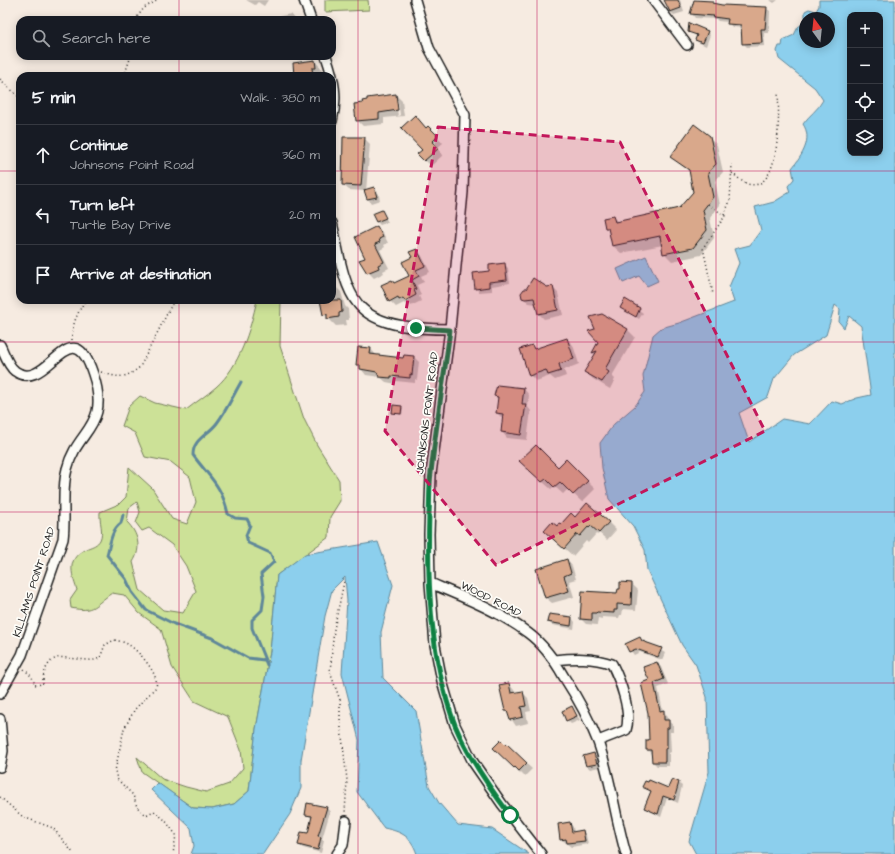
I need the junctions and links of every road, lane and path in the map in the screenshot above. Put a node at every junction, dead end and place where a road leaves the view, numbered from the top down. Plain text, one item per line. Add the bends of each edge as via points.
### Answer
1 (158, 0) edge
2 (304, 0) edge
3 (415, 0) edge
4 (653, 0) edge
5 (138, 16) edge
6 (310, 16) edge
7 (686, 45) dead end
8 (130, 60) edge
9 (327, 60) edge
10 (125, 72) edge
11 (331, 72) edge
12 (0, 79) edge
13 (778, 92) dead end
14 (16, 94) edge
15 (732, 164) dead end
16 (732, 174) junction
17 (708, 204) dead end
18 (724, 215) junction
19 (336, 238) edge
20 (712, 294) dead end
21 (83, 304) edge
22 (172, 304) edge
23 (450, 330) junction
24 (0, 345) edge
25 (72, 348) junction
26 (92, 369) junction
27 (344, 582) dead end
28 (430, 583) junction
29 (554, 660) junction
30 (19, 663) junction
31 (0, 694) edge
32 (0, 719) edge
33 (598, 741) junction
34 (0, 767) edge
35 (0, 797) edge
36 (346, 821) joint
37 (74, 854) edge
38 (173, 854) edge
39 (337, 854) edge
40 (541, 854) edge
41 (626, 854) edge

1 - 5 path via 144,8
2 - 6 street
3 - 23 street, JOHNSONS POINT ROAD via 429,48 465,115 463,192
4 - 7 street
8 - 10 path
9 - 11 street
12 - 14 path
13 - 16 path via 779,137 769,176 756,184 748,184
15 - 16 path
16 - 18 path via 730,201
17 - 18 path
18 - 20 path via 703,248
19 - 23 street via 347,280 357,304 365,313 404,326
21 - 25 path via 72,327
22 - 26 path via 140,367 120,377
23 - 28 street, JOHNSONS POINT ROAD via 430,474
24 - 25 street via 14,370 23,376 43,370 61,352
25 - 26 street, KILLAMS POINT ROAD via 85,354
26 - 30 street, KILLAMS POINT ROAD via 98,414 69,460 65,481 63,539
27 - 36 path via 334,629 330,672 340,700 347,780
28 - 29 street, WOOD ROAD via 503,616 529,633
28 - 40 street, JOHNSONS POINT ROAD via 435,645 455,725 473,762
29 - 33 street, WOOD ROAD via 577,697
29 - 33 street via 582,657 612,664 621,682 628,722 626,730
30 - 31 street, KILLAMS POINT ROAD
30 - 38 path via 32,677 35,685 40,686 52,660 94,660 100,658 105,645 114,640 130,645 151,669 158,683 135,709 124,728 115,771 117,779 133,795 137,807 146,815 154,811 176,835
32 - 34 street via 3,751
33 - 41 street, WOOD ROAD
35 - 37 path via 23,817 53,828
36 - 39 street via 343,845

